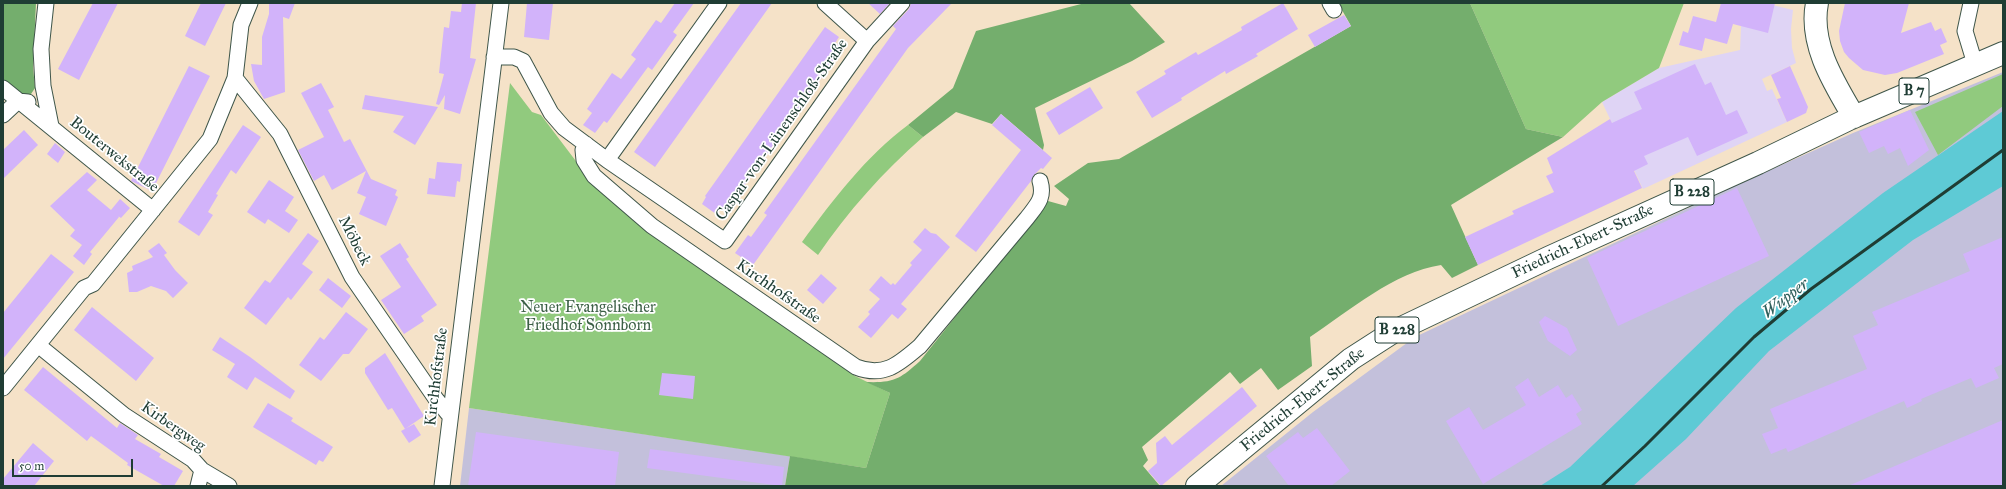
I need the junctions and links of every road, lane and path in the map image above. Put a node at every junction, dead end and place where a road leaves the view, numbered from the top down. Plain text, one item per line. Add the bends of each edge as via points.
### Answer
1 (46, 3) edge
2 (250, 3) edge
3 (500, 3) edge
4 (719, 3) edge
5 (825, 3) edge
6 (902, 3) edge
7 (1817, 3) edge
8 (1971, 3) edge
9 (867, 41) junction
10 (2003, 53) edge
11 (494, 57) junction
12 (1975, 64) junction
13 (235, 78) junction
14 (43, 86) junction
15 (3, 88) edge
16 (18, 101) junction
17 (3, 115) edge
18 (1854, 118) junction
19 (51, 126) junction
20 (586, 144) junction
21 (607, 160) junction
22 (1040, 181) dead end
23 (153, 210) junction
24 (38, 345) junction
25 (3, 388) edge
26 (450, 416) junction
27 (202, 470) junction
28 (198, 486) edge
29 (229, 486) edge
30 (442, 486) edge
31 (1197, 486) edge

1 - 14 street, Bouterwekstraße via 41,49
2 - 13 street via 241,25
3 - 11 street, Kirchhofstraße
4 - 21 street
5 - 9 street, Caspar-von-Lünenschloß-Straße
6 - 9 street, Caspar-von-Lünenschloß-Straße
7 - 18 main road via 1816,38 1820,51
8 - 12 street via 1965,31
9 - 21 street, Caspar-von-Lünenschloß-Straße via 725,241
10 - 12 main road, Friedrich-Ebert-Straße / B 7
11 - 20 street via 514,57 523,61 552,113 564,128
11 - 26 street, Kirchhofstraße
12 - 18 main road, Friedrich-Ebert-Straße / B 7
13 - 23 street via 210,139
13 - 26 street, Möbeck via 280,134 352,277
14 - 16 street, Bouterwekstraße via 38,103
14 - 19 street, Bouterwekstraße
15 - 16 street, Bouterwekstraße
16 - 17 street
16 - 19 street, Bouterwekstraße
18 - 31 main road, Friedrich-Ebert-Straße / B 228 via 1393,332 1351,359
19 - 23 street, Bouterwekstraße
20 - 21 street, Caspar-von-Lünenschloß-Straße
20 - 22 street, Kirchhofstraße via 583,150 584,160 594,176 652,226 856,367 872,372 887,369 904,360 920,346 1036,207 1043,190
23 - 24 street via 93,284 84,288
24 - 25 street
24 - 27 street, Kirbergweg via 124,415 193,460
26 - 30 street, Kirchhofstraße
27 - 28 street, Kirbergweg
27 - 29 street, Kirbergweg

